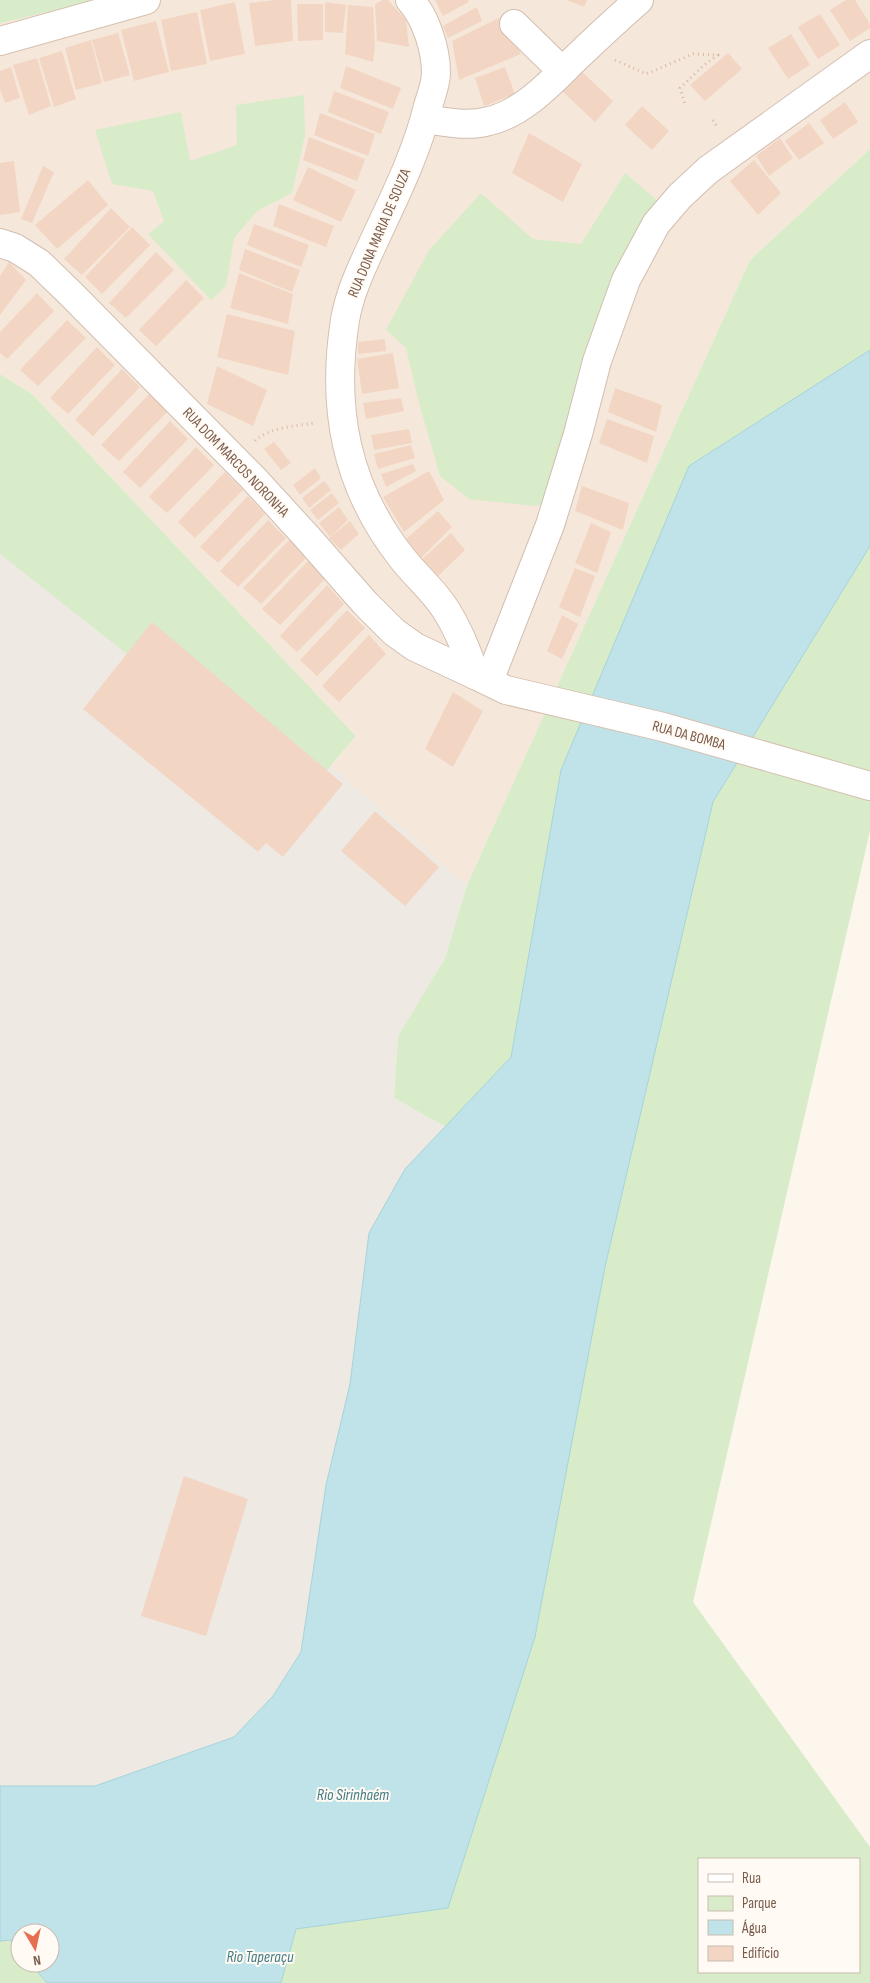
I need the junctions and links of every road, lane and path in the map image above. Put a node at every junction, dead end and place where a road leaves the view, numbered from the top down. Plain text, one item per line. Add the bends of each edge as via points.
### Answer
1 (146, 0) edge
2 (410, 0) edge
3 (639, 0) edge
4 (514, 24) dead end
5 (0, 41) edge
6 (589, 46) junction
7 (870, 54) edge
8 (562, 71) junction
9 (685, 104) dead end
10 (425, 119) junction
11 (0, 243) edge
12 (317, 422) dead end
13 (235, 460) junction
14 (490, 682) junction
15 (859, 783) edge

1 - 5 street
2 - 10 street, RUA DONA MARIA DE SOUZA via 435,55 436,75
3 - 6 street
4 - 8 street
6 - 8 street
6 - 9 path via 646,74 693,54 718,55 680,88
7 - 14 street via 708,170 656,224 626,280 597,361 550,524
8 - 10 street via 525,104 491,121 463,124
10 - 14 street, RUA DONA MARIA DE SOUZA via 356,281 345,318 340,358 345,437 365,502 402,557 443,606
11 - 13 street, RUA DOM MARCOS NORONHA via 39,263
12 - 13 path via 262,435
13 - 14 street, RUA DOM MARCOS NORONHA via 394,632 415,647
14 - 15 street, RUA DA BOMBA

